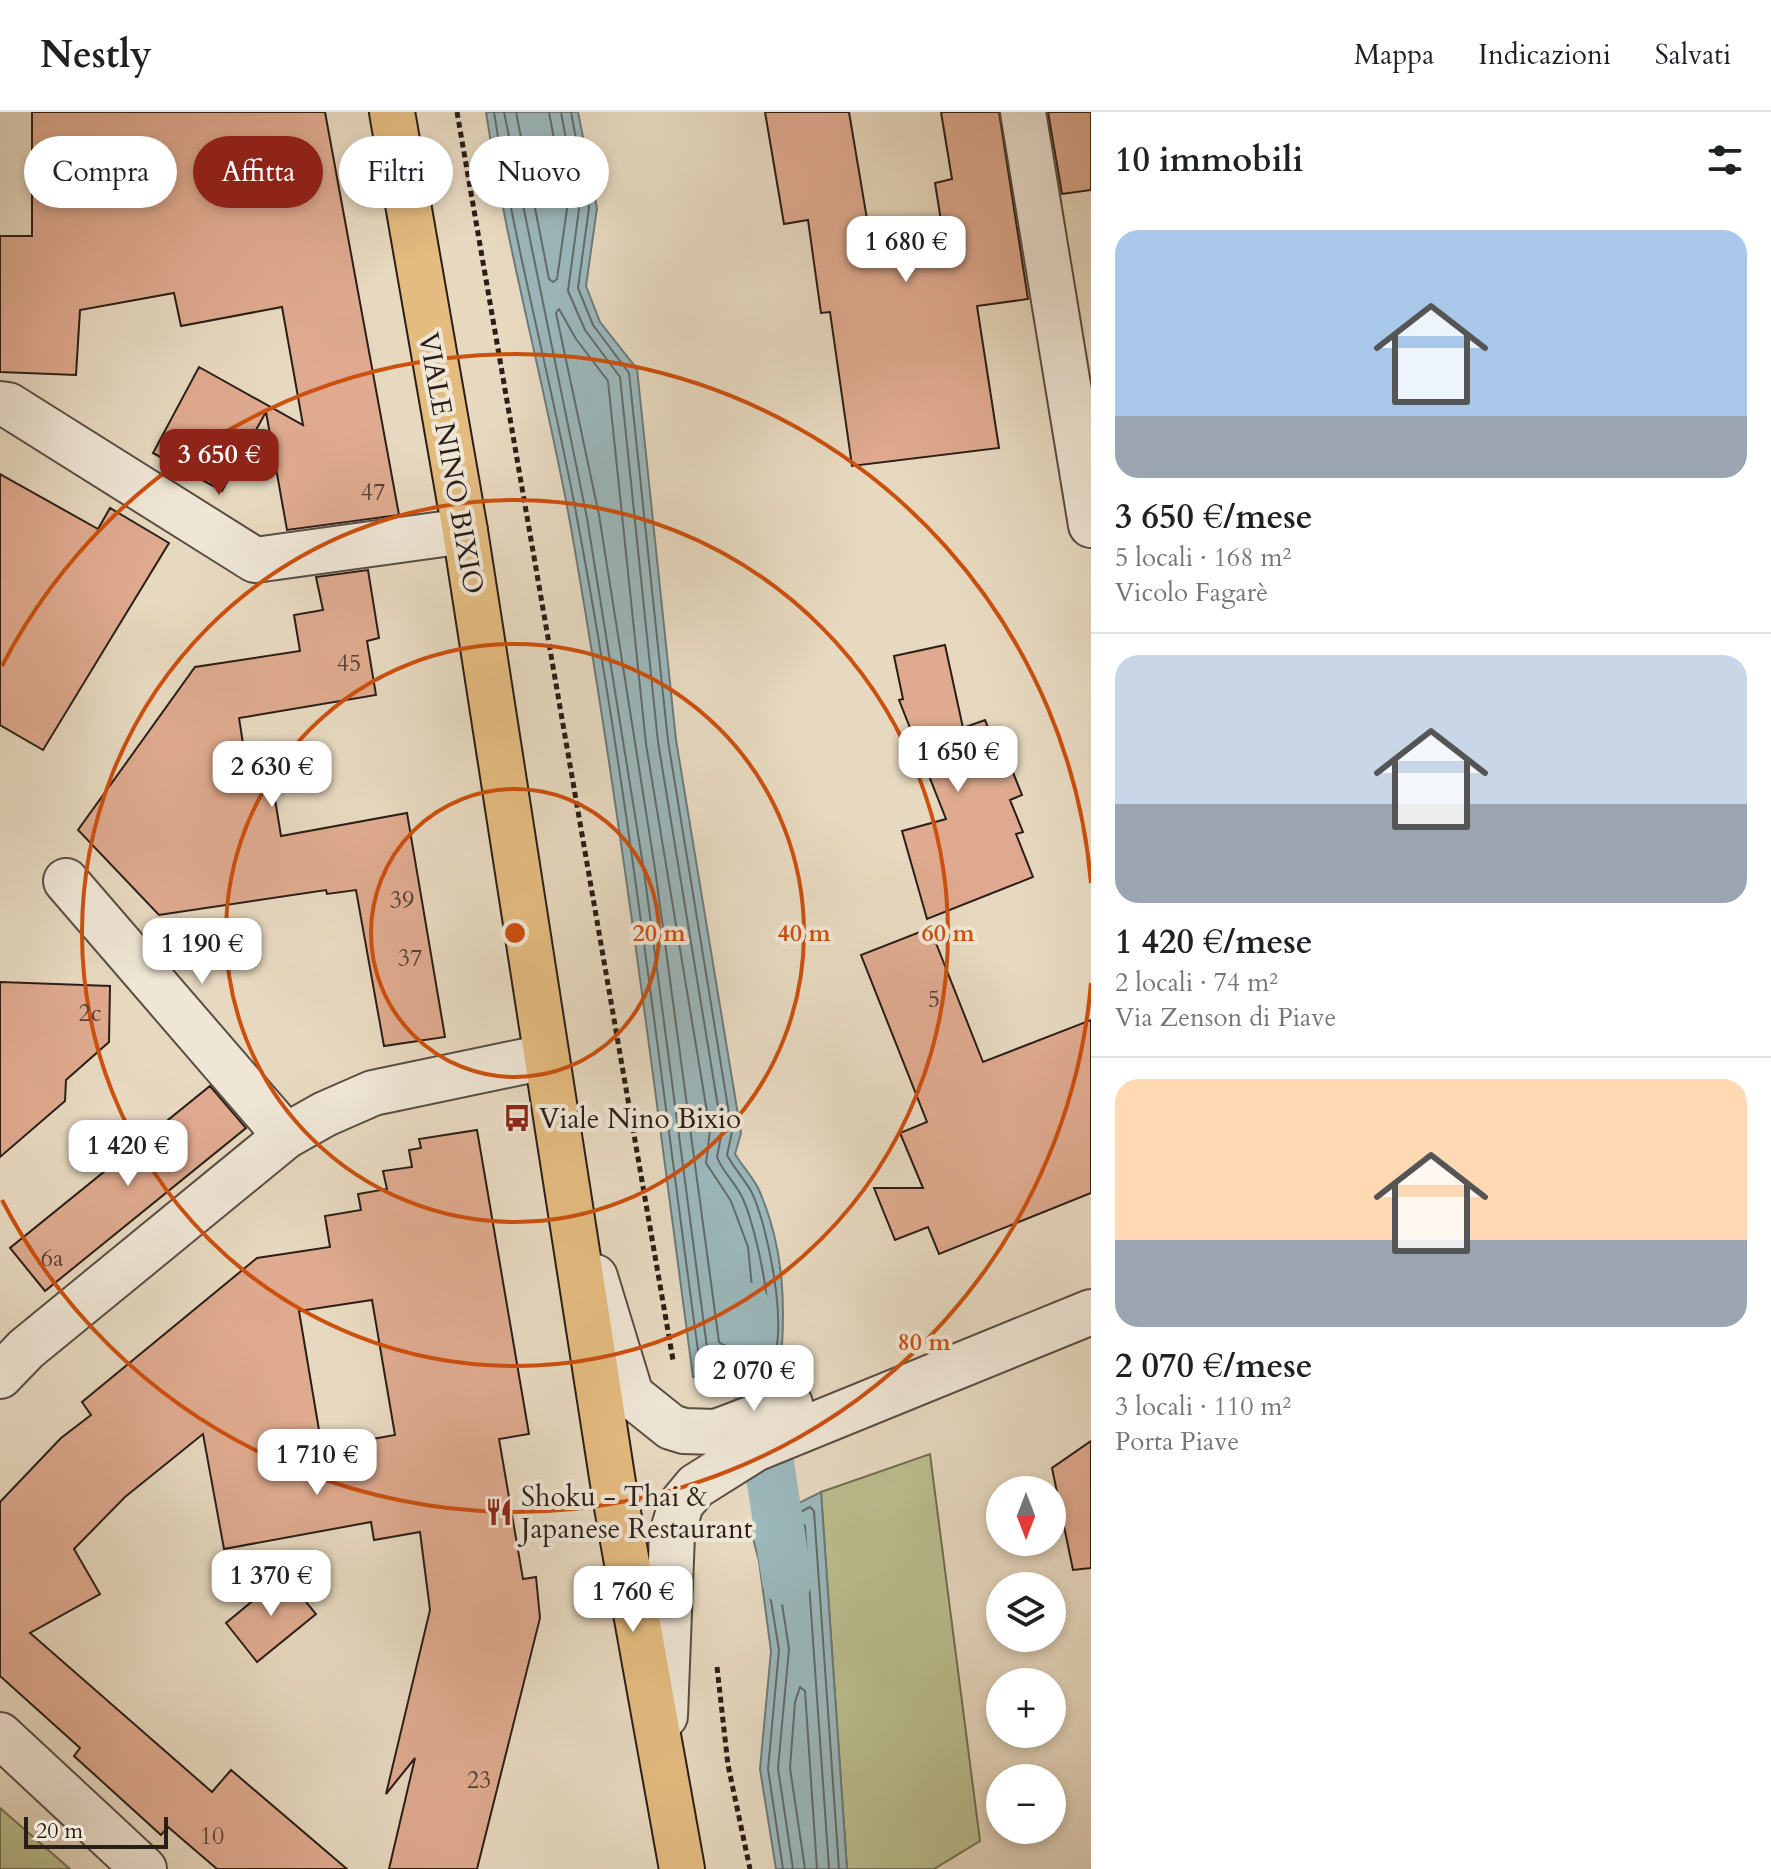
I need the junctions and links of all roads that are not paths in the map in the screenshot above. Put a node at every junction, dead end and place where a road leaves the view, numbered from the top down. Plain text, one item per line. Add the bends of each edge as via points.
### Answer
1 (392, 112) edge
2 (1023, 112) edge
3 (0, 404) edge
4 (1083, 423) edge
5 (1091, 525) edge
6 (465, 531) junction
7 (66, 881) dead end
8 (545, 1057) junction
9 (286, 1136) junction
10 (569, 1195) junction
11 (1091, 1280) edge
12 (1091, 1312) edge
13 (0, 1376) edge
14 (825, 1404) junction
15 (715, 1452) junction
16 (0, 1735) edge
17 (663, 1775) junction
18 (144, 1869) edge
19 (682, 1869) edge

1 - 6 main road, VIALE NINO BIXIO
2 - 4 street
3 - 6 street via 255,560
4 - 5 street
6 - 8 main road, VIALE NINO BIXIO
7 - 9 street
8 - 9 street via 373,1093
8 - 10 main road, VIALE NINO BIXIO
9 - 13 street
10 - 15 street, VIALE NINO BIXIO via 631,1395 671,1427
10 - 17 main road, VIALE NINO BIXIO
11 - 14 street
12 - 14 street
14 - 15 street
15 - 17 street, VIALE NINO BIXIO via 681,1504 669,1567
16 - 18 street
17 - 19 main road, VIALE NINO BIXIO

